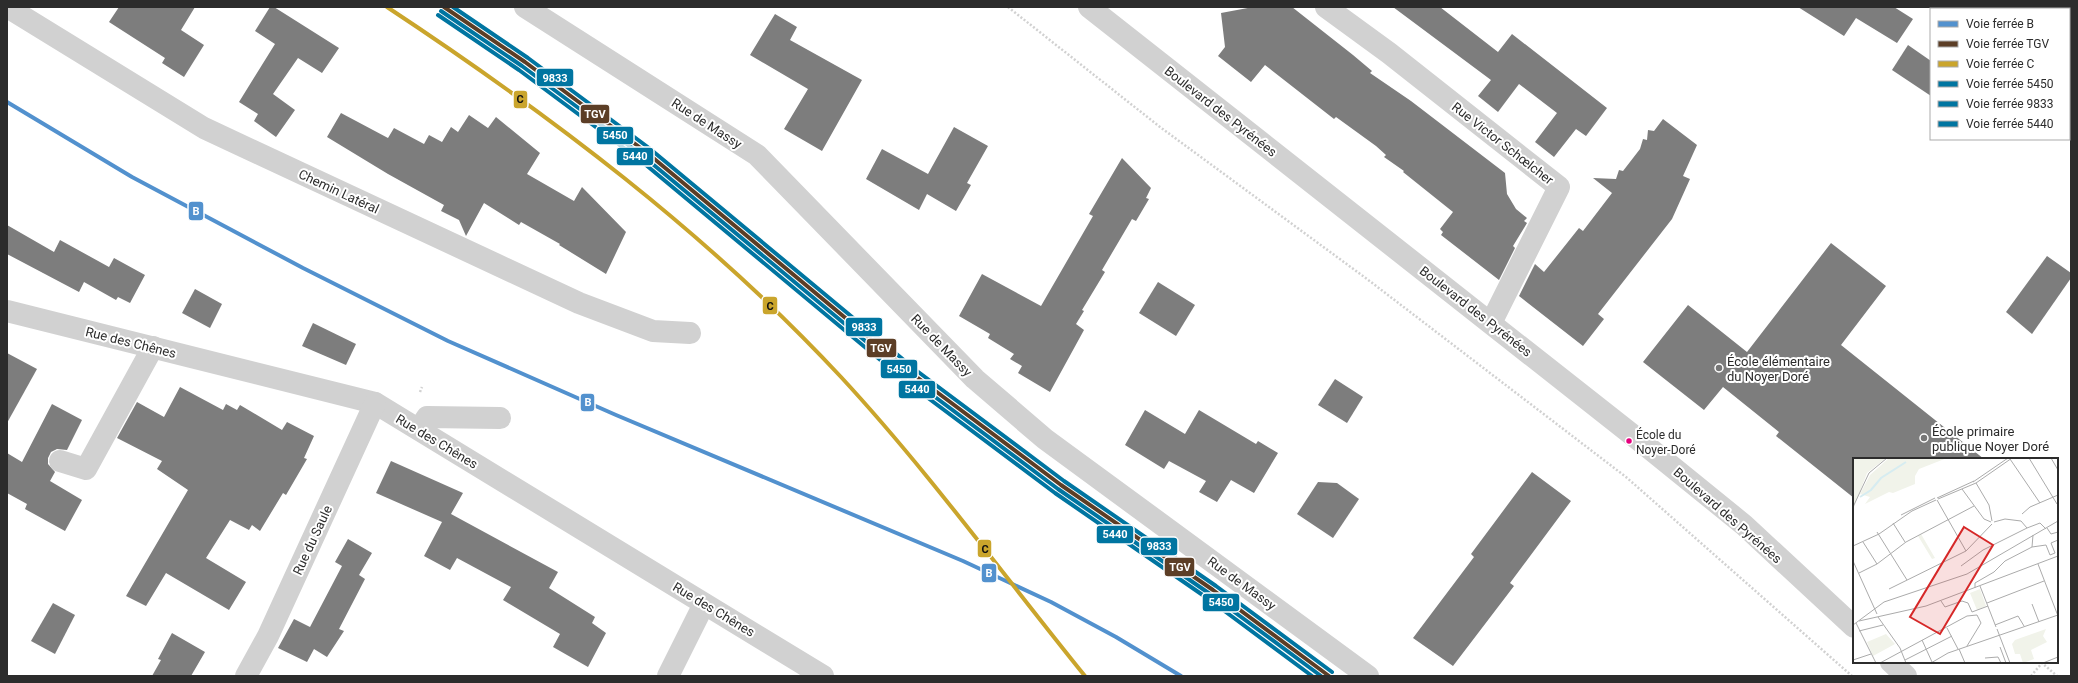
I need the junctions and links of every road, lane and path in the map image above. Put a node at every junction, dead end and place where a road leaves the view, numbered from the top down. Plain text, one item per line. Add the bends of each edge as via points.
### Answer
1 (7, 7) edge
2 (525, 7) edge
3 (1008, 7) edge
4 (1089, 7) edge
5 (1326, 7) edge
6 (7, 311) edge
7 (1492, 323) junction
8 (690, 333) dead end
9 (153, 347) junction
10 (375, 402) junction
11 (500, 418) dead end
12 (419, 429) junction
13 (60, 461) dead end
14 (704, 604) junction
15 (1853, 626) edge
16 (1892, 663) edge
17 (246, 676) edge
18 (668, 676) edge
19 (823, 676) edge
20 (1368, 676) edge
21 (1852, 676) edge
22 (1906, 676) edge
23 (2031, 676) edge
24 (2057, 676) edge

1 - 8 street, Chemin Latéral via 204,128 579,303 653,331
2 - 20 street, Rue de Massy via 757,155 975,379 1045,439
3 - 21 path via 1160,126 1626,476
4 - 7 street, Boulevard des Pyrénées
5 - 7 street, Rue Victor Schœlcher via 1389,53 1559,187
6 - 9 street, Rue des Chênes
7 - 15 street, Boulevard des Pyrénées via 1744,526
9 - 10 street, Rue des Chênes
9 - 13 street via 86,469
10 - 12 street, Rue des Chênes
10 - 17 street, Rue du Saule via 268,636
11 - 12 street via 427,417
12 - 14 street, Rue des Chênes
14 - 18 street
14 - 19 street, Rue des Chênes
16 - 22 street
23 - 24 path via 2042,663

